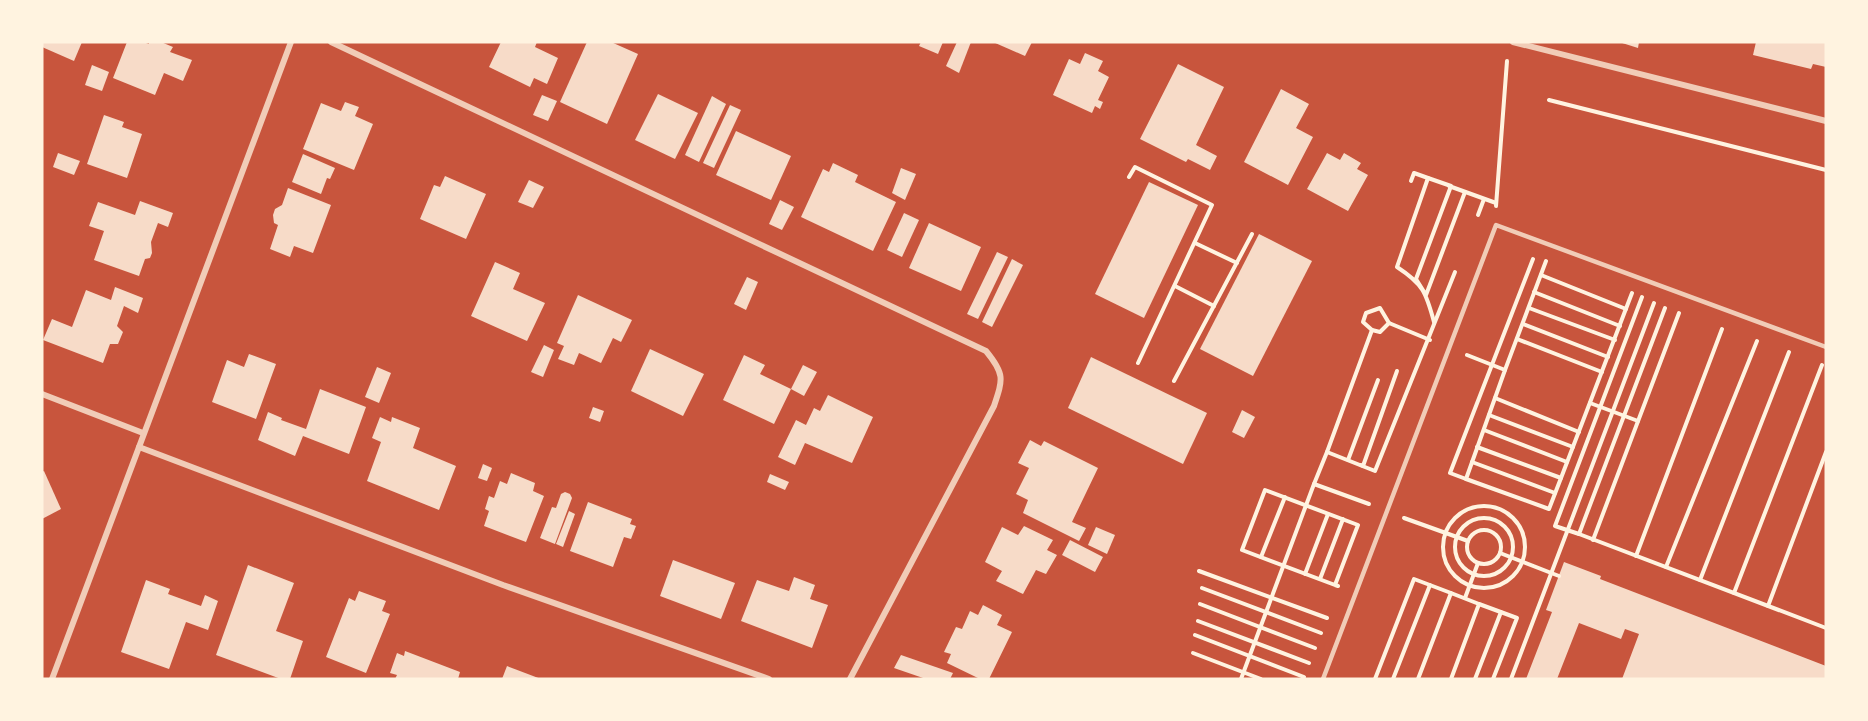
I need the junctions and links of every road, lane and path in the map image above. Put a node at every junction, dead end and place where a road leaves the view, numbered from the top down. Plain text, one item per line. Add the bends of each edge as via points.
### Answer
1 (291, 42) edge
2 (331, 42) edge
3 (1513, 42) edge
4 (1507, 58) dead end
5 (1549, 100) dead end
6 (1826, 121) edge
7 (1826, 170) edge
8 (1129, 177) dead end
9 (1428, 178) junction
10 (1411, 181) dead end
11 (1451, 186) junction
12 (1466, 192) junction
13 (1484, 199) junction
14 (1496, 203) junction
15 (1476, 220) dead end
16 (1496, 225) junction
17 (1252, 234) dead end
18 (1195, 243) junction
19 (1552, 245) junction
20 (1534, 255) dead end
21 (1459, 261) dead end
22 (1237, 263) junction
23 (1541, 275) junction
24 (1638, 277) junction
25 (1416, 279) junction
26 (1175, 286) junction
27 (1661, 286) junction
28 (1534, 292) junction
29 (1426, 295) junction
30 (1656, 299) junction
31 (1214, 306) junction
32 (1528, 308) junction
33 (1681, 308) dead end
34 (1627, 309) junction
35 (1389, 323) junction
36 (1434, 324) junction
37 (1522, 324) junction
38 (1724, 325) dead end
39 (1620, 326) junction
40 (1372, 330) junction
41 (1750, 335) dead end
42 (1428, 339) junction
43 (1517, 339) junction
44 (1615, 340) junction
45 (1826, 347) edge
46 (1449, 348) junction
47 (1790, 350) dead end
48 (1608, 357) junction
49 (1138, 363) dead end
50 (1826, 363) edge
51 (1492, 365) junction
52 (1505, 370) junction
53 (1397, 371) dead end
54 (1602, 372) junction
55 (1378, 380) dead end
56 (1174, 381) dead end
57 (42, 394) edge
58 (1495, 398) junction
59 (1590, 403) junction
60 (1600, 407) junction
61 (1613, 412) junction
62 (1489, 415) junction
63 (1624, 416) junction
64 (1638, 421) junction
65 (1484, 430) junction
66 (1579, 432) junction
67 (143, 433) junction
68 (139, 447) junction
69 (1477, 447) junction
70 (1573, 447) junction
71 (1826, 452) edge
72 (1348, 460) junction
73 (1472, 462) junction
74 (1567, 462) junction
75 (1363, 466) junction
76 (1561, 478) junction
77 (1466, 479) junction
78 (1314, 484) dead end
79 (1556, 493) junction
80 (1285, 497) junction
81 (1306, 505) junction
82 (1328, 514) junction
83 (1343, 519) junction
84 (1568, 530) junction
85 (1579, 534) junction
86 (1593, 540) junction
87 (1500, 554) junction
88 (1636, 556) junction
89 (1261, 557) junction
90 (1511, 558) junction
91 (1522, 562) junction
92 (1478, 563) junction
93 (1283, 565) junction
94 (1666, 567) junction
95 (1199, 571) dead end
96 (1305, 573) junction
97 (1552, 573) junction
98 (1474, 574) junction
99 (1559, 576) dead end
100 (1320, 579) junction
101 (1700, 580) junction
102 (1430, 584) junction
103 (1335, 585) junction
104 (1470, 585) junction
105 (1342, 587) dead end
106 (1202, 588) dead end
107 (1451, 593) junction
108 (1734, 593) junction
109 (1271, 597) junction
110 (1465, 598) junction
111 (1200, 604) dead end
112 (1479, 604) junction
113 (1767, 606) junction
114 (1266, 612) junction
115 (1501, 612) junction
116 (1331, 619) dead end
117 (1198, 621) dead end
118 (1260, 627) junction
119 (1826, 628) edge
120 (1325, 634) dead end
121 (1195, 635) dead end
122 (1255, 642) junction
123 (1319, 649) dead end
124 (1193, 653) dead end
125 (1249, 656) junction
126 (1312, 664) dead end
127 (1243, 672) junction
128 (52, 679) edge
129 (769, 679) edge
130 (850, 679) edge
131 (1241, 679) edge
132 (1261, 679) edge
133 (1307, 679) edge
134 (1323, 679) edge
135 (1375, 679) edge
136 (1393, 679) edge
137 (1418, 679) edge
138 (1451, 679) edge
139 (1476, 679) edge
140 (1494, 679) edge
141 (1511, 679) edge

1 - 67 street
2 - 130 street via 986,351 998,366 1002,382 994,406
3 - 6 street
4 - 14 path
5 - 7 path
8 - 18 path via 1135,167 1212,205
9 - 10 path via 1414,173
9 - 11 path
9 - 25 path via 1397,267
11 - 12 path
11 - 25 path
12 - 13 path
12 - 29 path
13 - 14 path
13 - 15 path
14 - 16 path
16 - 19 lane
16 - 46 lane
17 - 22 path
18 - 22 path
18 - 26 path
19 - 23 path
19 - 24 lane
20 - 51 path
21 - 36 path
22 - 31 path
23 - 28 path
23 - 34 path
24 - 27 lane
24 - 34 path
25 - 29 path
26 - 31 path
26 - 49 path
27 - 30 path
27 - 45 lane
28 - 32 path
28 - 39 path
29 - 36 path
30 - 60 path via 1643,294
30 - 61 path
30 - 63 path via 1667,304
31 - 56 path
32 - 37 path
32 - 44 path
33 - 64 path
34 - 39 path
35 - 40 path via 1380,332
35 - 40 path via 1380,308 1366,313 1364,321
35 - 42 path
36 - 42 path
37 - 43 path
37 - 48 path
38 - 88 path
39 - 44 path
40 - 72 path via 1327,452
41 - 94 path via 1758,338
42 - 46 path
42 - 75 path via 1375,471
43 - 52 path
43 - 54 path
44 - 48 path
46 - 51 path
46 - 134 lane
47 - 101 path
48 - 54 path
50 - 108 path via 1823,362
51 - 52 path
51 - 77 path via 1450,473
52 - 58 path
53 - 75 path
54 - 59 path
55 - 72 path
57 - 67 street
58 - 62 path
58 - 66 path
59 - 60 path
59 - 66 path
60 - 61 path
60 - 84 path via 1555,526
61 - 63 path
61 - 84 path
62 - 65 path
62 - 70 path
63 - 64 path
63 - 85 path
64 - 86 path
65 - 69 path
65 - 74 path
66 - 70 path
67 - 68 street
68 - 128 street
68 - 129 street via 503,585
69 - 73 path
69 - 76 path
70 - 74 path
71 - 113 path
72 - 75 path
73 - 77 path
73 - 79 path
74 - 76 path
76 - 79 path
77 - 79 path via 1549,509
78 - 81 path
80 - 81 path
80 - 89 path
80 - 89 path via 1265,490 1242,550
81 - 82 path
81 - 93 path
82 - 83 path
82 - 96 path
83 - 100 path
83 - 103 path via 1358,525
84 - 85 path
84 - 97 path
85 - 86 path
86 - 88 path
87 - 90 path
87 - 92 path via 1495,561
87 - 92 path via 1496,534 1485,530 1475,533 1468,541 1467,552
88 - 94 path
89 - 93 path
90 - 91 path
90 - 98 path via 1491,575
90 - 98 path via 1508,531 1494,520 1474,520 1465,525 1455,542 1458,561
91 - 97 path
91 - 104 path via 1510,579 1498,586
91 - 104 path via 1525,541 1511,516 1499,508 1473,507 1452,521 1443,545 1450,569
92 - 98 path
93 - 96 path
93 - 109 path
94 - 101 path
95 - 109 path
96 - 100 path
97 - 99 path
97 - 141 path
98 - 104 path
100 - 103 path
101 - 108 path
102 - 107 path
102 - 135 path via 1414,579
102 - 136 path
103 - 105 path
104 - 110 path
106 - 114 path
107 - 110 path
107 - 137 path
108 - 113 path
109 - 114 path
109 - 116 path
110 - 112 path
111 - 118 path
112 - 115 path
112 - 138 path
113 - 119 path
114 - 118 path
114 - 120 path
115 - 139 path
115 - 140 path via 1517,618
117 - 122 path
118 - 122 path
118 - 123 path
121 - 125 path
122 - 125 path
122 - 126 path
124 - 127 path
125 - 127 path
125 - 133 path
127 - 131 path
127 - 132 path

